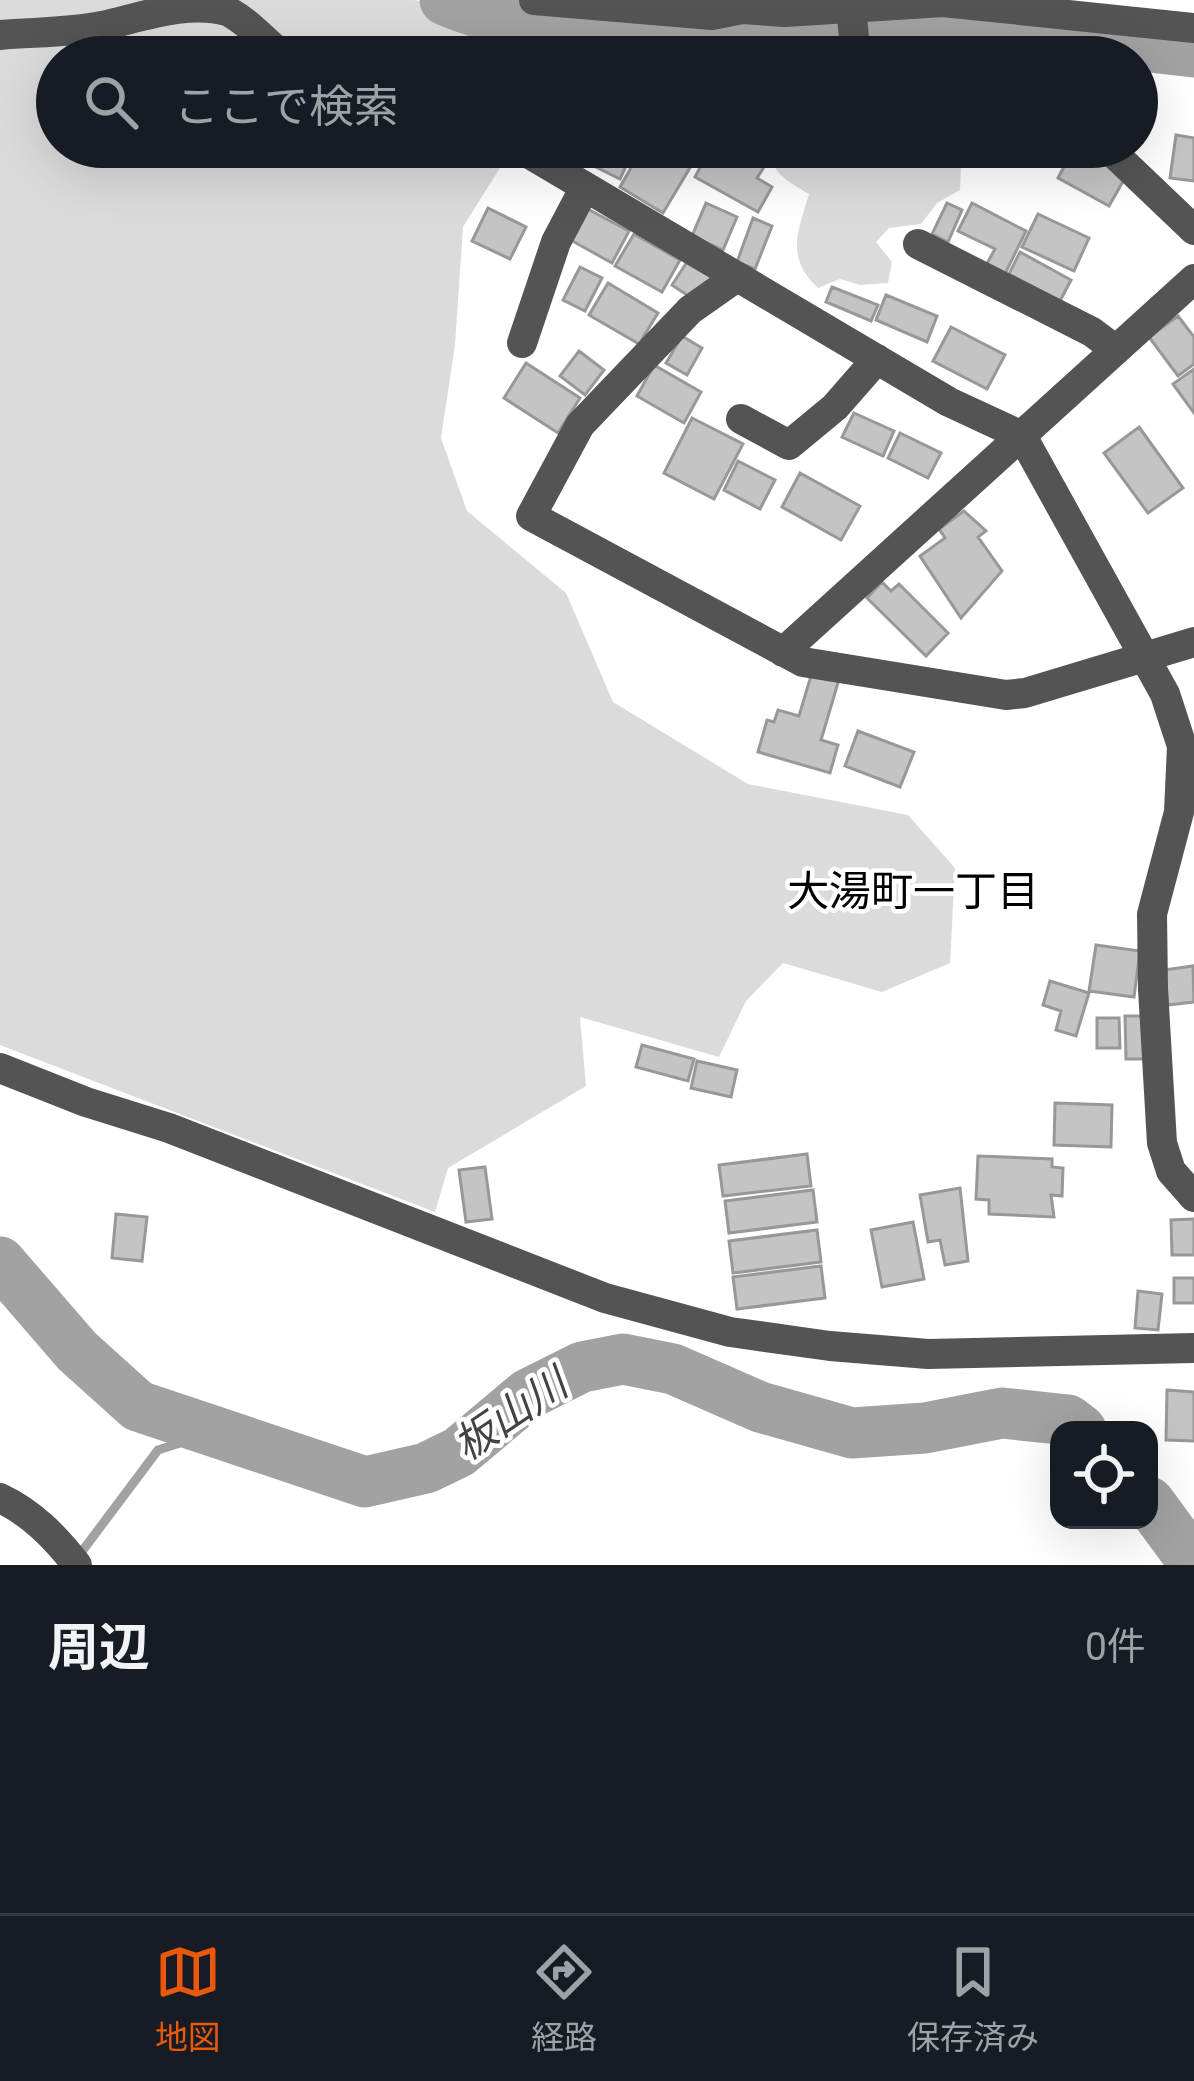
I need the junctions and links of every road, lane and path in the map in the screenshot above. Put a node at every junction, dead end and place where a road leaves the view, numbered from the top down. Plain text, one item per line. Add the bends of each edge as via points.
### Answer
1 (534, 0) edge
2 (851, 8) junction
3 (1194, 28) edge
4 (0, 34) edge
5 (261, 36) edge
6 (854, 36) edge
7 (553, 168) edge
8 (1129, 168) edge
9 (585, 187) junction
10 (1194, 230) edge
11 (918, 244) dead end
12 (737, 277) junction
13 (1194, 279) edge
14 (522, 343) dead end
15 (1116, 350) junction
16 (877, 359) junction
17 (741, 419) dead end
18 (1022, 436) junction
19 (1194, 642) edge
20 (783, 652) junction
21 (1144, 656) junction
22 (0, 1068) edge
23 (1194, 1197) edge
24 (1194, 1348) edge
25 (0, 1498) edge
26 (77, 1565) edge

1 - 2 street via 712,15
2 - 3 street via 943,2
2 - 6 street
4 - 5 street via 98,27 204,4
7 - 9 street
8 - 10 street
9 - 12 street
9 - 14 street via 556,242
11 - 15 street
12 - 16 street
12 - 20 street via 689,310 580,425 532,516
13 - 15 street
15 - 18 street
16 - 17 street via 789,445
16 - 18 street
18 - 20 street
18 - 21 street
19 - 21 street
20 - 21 street via 803,662 1006,695
21 - 23 street via 1182,746 1179,812 1152,914 1153,989 1162,1143 1171,1171
22 - 24 street via 605,1298 730,1332 928,1354
25 - 26 street via 54,1536

